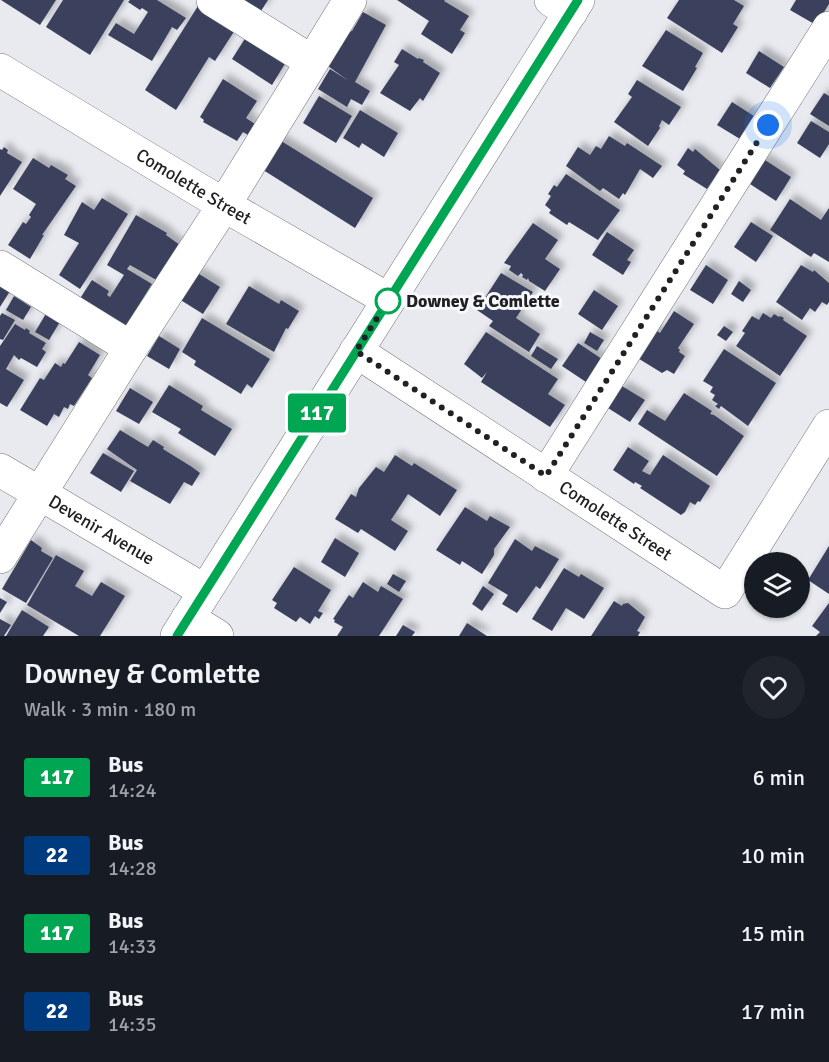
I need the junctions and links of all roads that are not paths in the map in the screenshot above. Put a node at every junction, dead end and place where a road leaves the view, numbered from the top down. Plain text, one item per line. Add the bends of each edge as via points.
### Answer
1 (213, 0) edge
2 (350, 0) edge
3 (567, 4) edge
4 (829, 28) edge
5 (311, 61) junction
6 (0, 70) edge
7 (224, 205) junction
8 (0, 267) edge
9 (389, 300) junction
10 (131, 348) junction
11 (356, 351) junction
12 (829, 426) edge
13 (0, 470) edge
14 (546, 476) junction
15 (40, 494) junction
16 (0, 557) edge
17 (205, 591) junction
18 (183, 627) edge
19 (217, 636) edge

1 - 5 street
2 - 5 street
3 - 9 street
4 - 14 street
5 - 7 street
6 - 7 street, Comolette Street
7 - 9 street, Comolette Street
7 - 10 street
8 - 10 street
9 - 11 street
10 - 15 street
11 - 14 street, Comolette Street
11 - 17 street
12 - 14 street, Comolette Street via 725,592
13 - 15 street, Devenir Avenue
15 - 16 street
15 - 17 street, Devenir Avenue
17 - 18 street
18 - 19 street

